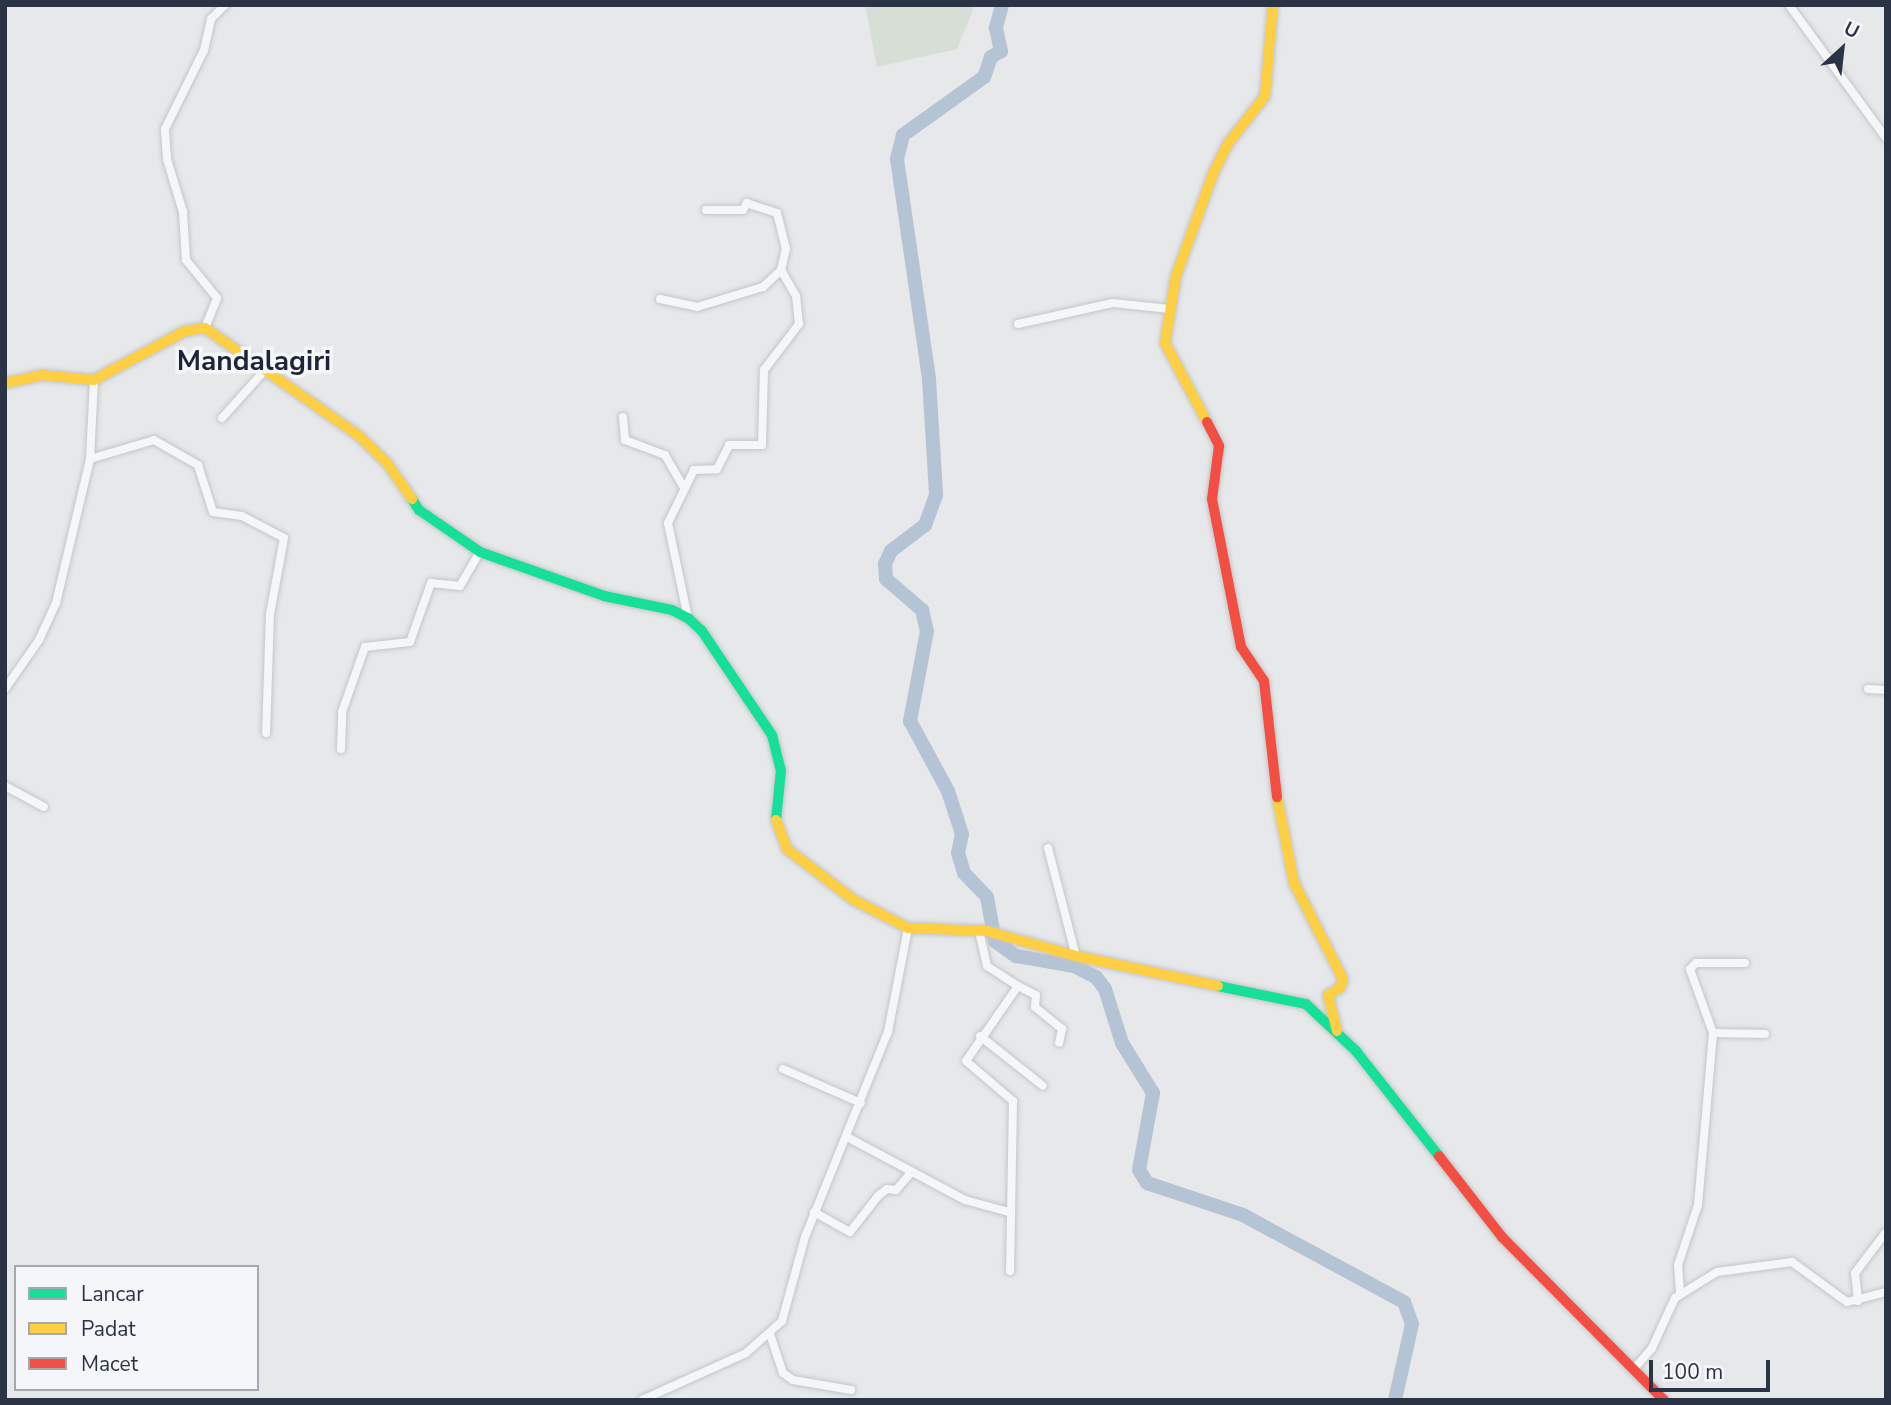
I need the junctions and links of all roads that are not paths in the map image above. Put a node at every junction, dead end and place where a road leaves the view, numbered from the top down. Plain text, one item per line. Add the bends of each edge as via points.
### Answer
1 (225, 5) edge
2 (1273, 5) edge
3 (1789, 5) edge
4 (1886, 138) edge
5 (706, 210) dead end
6 (781, 270) junction
7 (660, 299) dead end
8 (1170, 309) junction
9 (1017, 324) dead end
10 (205, 328) junction
11 (267, 369) junction
12 (94, 380) junction
13 (5, 383) edge
14 (623, 417) dead end
15 (222, 418) dead end
16 (90, 459) junction
17 (685, 489) junction
18 (480, 552) junction
19 (688, 618) junction
20 (5, 689) edge
21 (1868, 689) dead end
22 (1886, 690) edge
23 (266, 733) dead end
24 (341, 748) dead end
25 (5, 786) edge
26 (44, 807) dead end
27 (1048, 848) dead end
28 (908, 928) junction
29 (983, 931) junction
30 (1076, 956) junction
31 (1745, 963) dead end
32 (1018, 986) junction
33 (1713, 1032) junction
34 (1338, 1033) junction
35 (1765, 1034) dead end
36 (980, 1036) junction
37 (1059, 1044) dead end
38 (783, 1069) dead end
39 (1043, 1086) dead end
40 (860, 1103) junction
41 (847, 1137) junction
42 (911, 1173) junction
43 (814, 1212) junction
44 (1009, 1212) junction
45 (1886, 1232) edge
46 (1010, 1271) dead end
47 (1886, 1292) edge
48 (1680, 1293) junction
49 (1857, 1301) junction
50 (770, 1334) junction
51 (1633, 1370) junction
52 (852, 1390) dead end
53 (642, 1400) edge
54 (1664, 1400) edge

1 - 10 street via 211,19 204,50 166,129 167,159 183,212 186,260 217,298
2 - 8 street via 1265,96 1216,165 1188,239
3 - 4 street
5 - 6 street via 743,210 747,203 777,213 786,250
6 - 7 street via 763,287 696,307
6 - 17 street via 796,296 799,324 764,370 762,445 729,445 717,469 694,470
8 - 9 street via 1113,303
8 - 34 street via 1168,350 1220,453 1212,499 1241,647 1264,681 1273,777 1289,865 1308,918 1343,979 1340,988 1328,995
10 - 11 street
10 - 12 street via 185,331
11 - 15 street
11 - 18 street via 374,449 419,510
12 - 13 street via 42,375
12 - 16 street
14 - 17 street via 625,440 665,455
16 - 20 street via 56,603 39,640
16 - 23 street via 154,440 198,465 214,512 238,515 281,534 286,543 270,614
17 - 19 street via 667,528
18 - 19 street via 604,596 672,610
18 - 24 street via 457,588 431,583 410,642 365,647 342,712
19 - 28 street via 702,631 772,735 781,770 776,819 787,849 854,900
21 - 22 street
25 - 26 street
27 - 30 street
28 - 29 street
28 - 40 street via 888,1031
29 - 30 street
29 - 32 street via 987,966
30 - 34 street via 1295,1001 1315,1011
31 - 33 street via 1691,966 1690,975
32 - 36 street
32 - 37 street via 1036,995 1035,1007 1062,1029
33 - 35 street
33 - 48 street via 1698,1205 1678,1265
34 - 51 street via 1470,1191 1502,1237
36 - 39 street
36 - 44 street via 967,1063 1013,1101
38 - 40 street
40 - 41 street
41 - 42 street
41 - 43 street
42 - 43 street via 895,1191 887,1189 878,1196 850,1232
42 - 44 street via 965,1200
43 - 50 street via 785,1315
44 - 46 street
45 - 49 street via 1854,1273
47 - 49 street
48 - 49 street via 1717,1272 1747,1271 1783,1262 1804,1267 1845,1301
48 - 51 street via 1652,1348
50 - 52 street via 783,1373 793,1380
50 - 53 street via 715,1369
51 - 54 street

